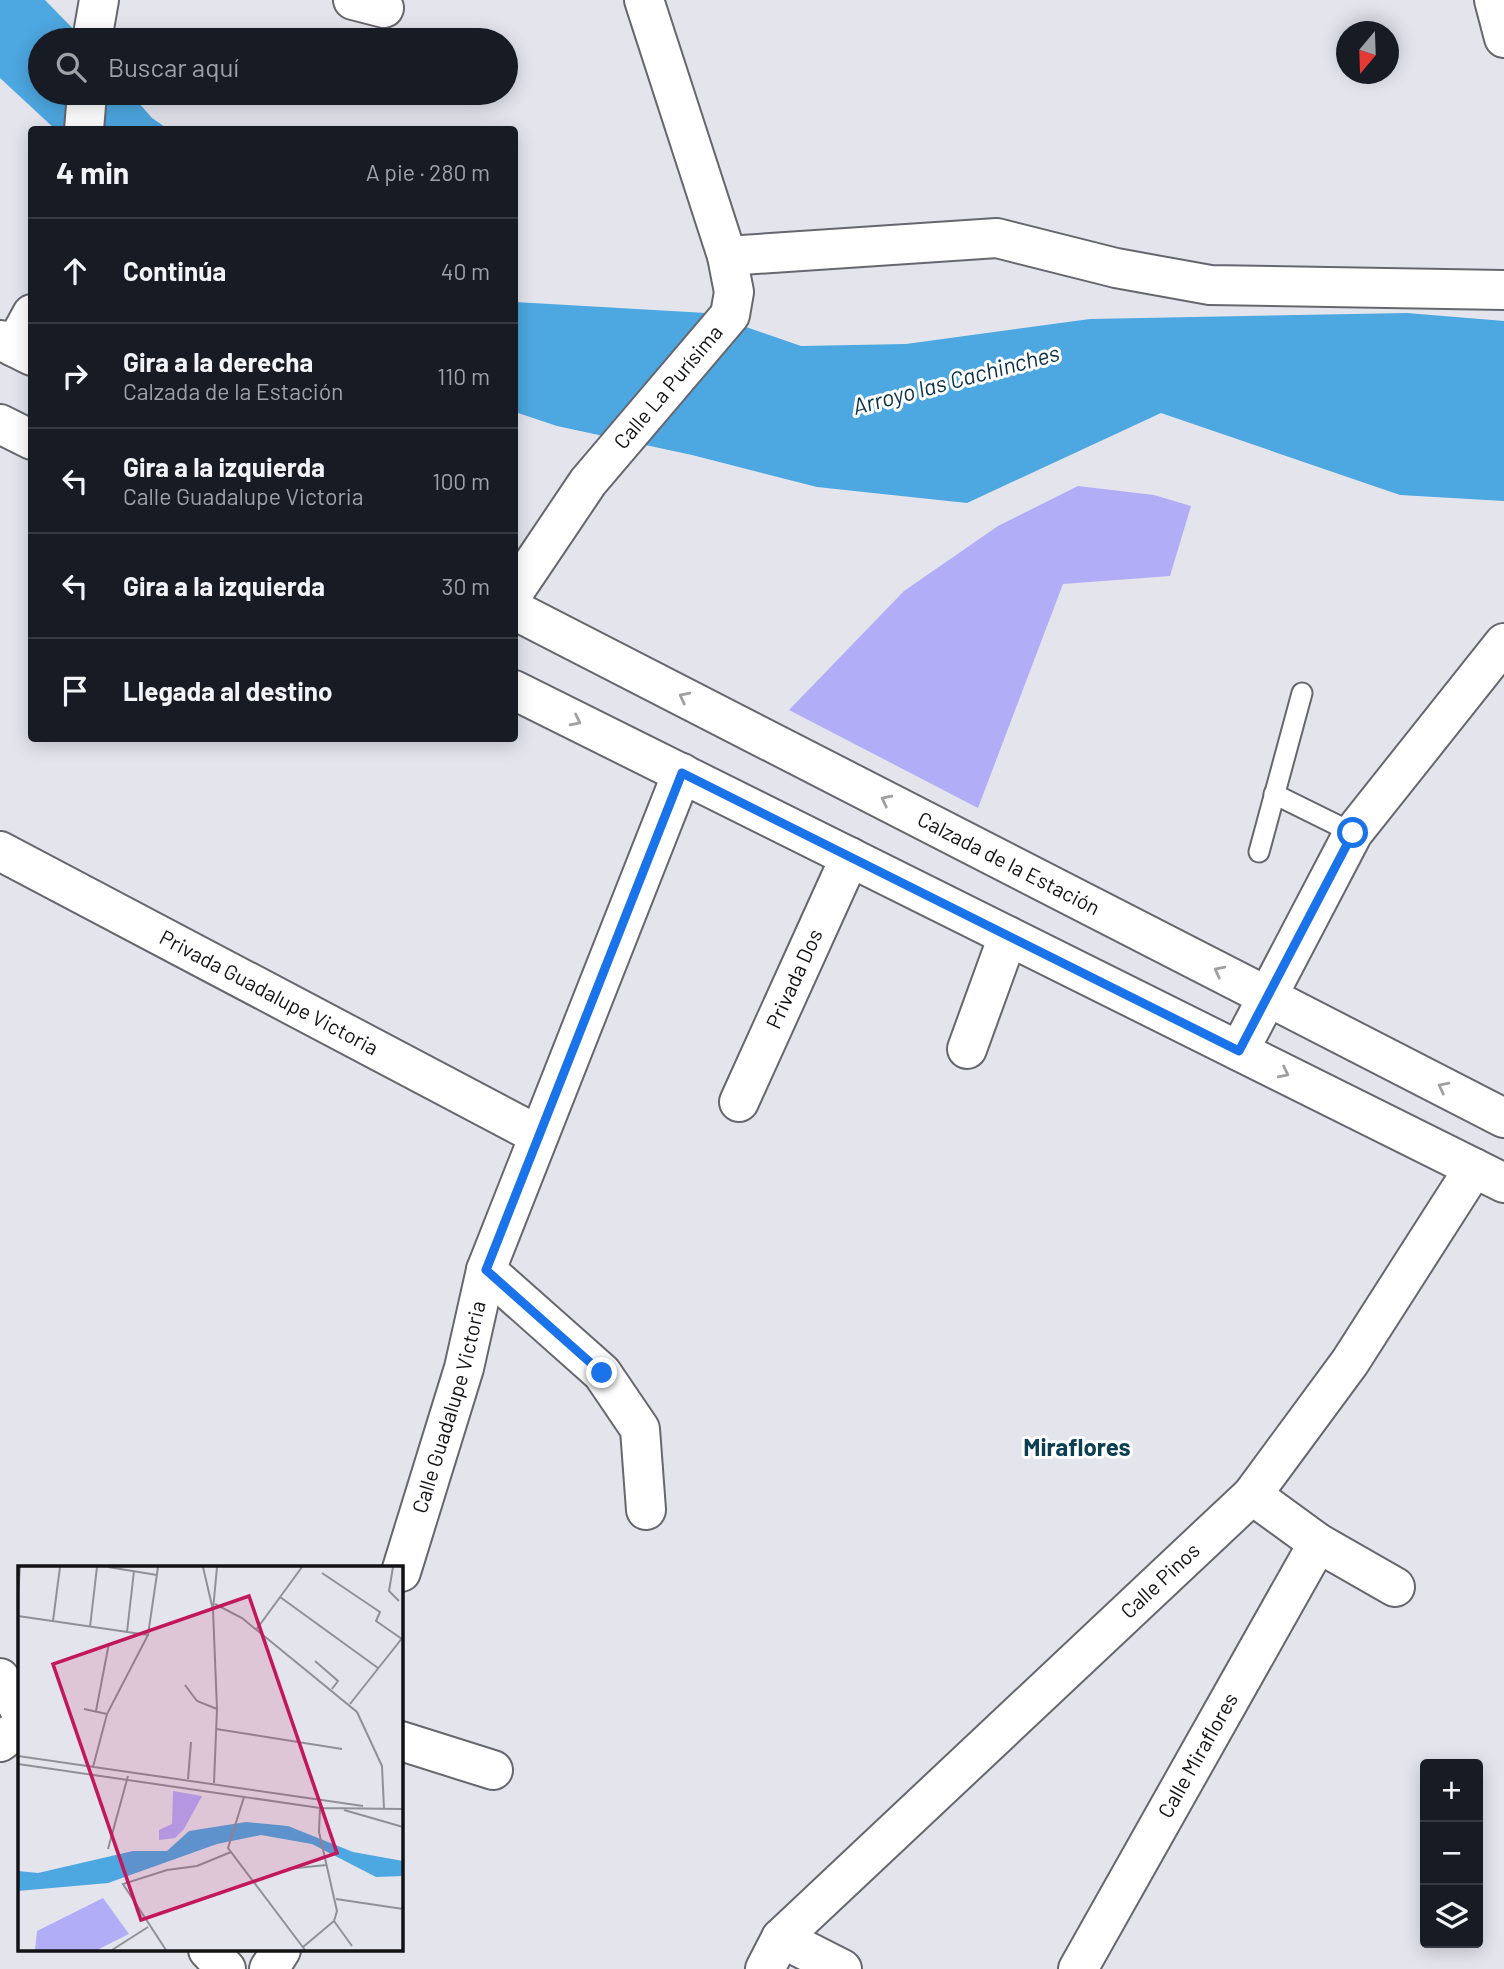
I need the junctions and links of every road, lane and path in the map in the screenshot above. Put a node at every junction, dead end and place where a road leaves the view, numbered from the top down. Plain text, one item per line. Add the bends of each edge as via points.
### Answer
1 (99, 0) edge
2 (645, 0) edge
3 (1494, 0) edge
4 (94, 28) edge
5 (1504, 38) edge
6 (86, 105) edge
7 (83, 126) edge
8 (727, 256) junction
9 (1504, 290) edge
10 (0, 424) edge
11 (28, 438) edge
12 (518, 586) edge
13 (518, 612) edge
14 (1504, 643) edge
15 (518, 692) edge
16 (1302, 694) dead end
17 (682, 773) junction
18 (1273, 794) junction
19 (1353, 833) junction
20 (0, 851) edge
21 (1259, 852) dead end
22 (850, 857) junction
23 (1008, 936) junction
24 (1267, 995) junction
25 (967, 1049) dead end
26 (1239, 1051) junction
27 (739, 1102) dead end
28 (1504, 1118) edge
29 (538, 1135) junction
30 (1489, 1175) edge
31 (486, 1270) junction
32 (1252, 1495) junction
33 (646, 1510) dead end
34 (1318, 1543) junction
35 (402, 1569) edge
36 (1395, 1587) dead end
37 (0, 1678) edge
38 (18, 1706) edge
39 (18, 1729) edge
40 (0, 1741) edge
41 (402, 1741) edge
42 (494, 1770) dead end
43 (210, 1952) edge
44 (773, 1953) edge
45 (226, 1969) edge
46 (842, 1969) edge
47 (1078, 1969) edge

1 - 4 street
2 - 8 street, Calle La Purísima
3 - 5 street
6 - 7 street
8 - 9 street via 997,238 1116,268 1210,285
8 - 12 street, Calle La Purísima via 734,292 730,315 588,482
10 - 11 street
24 -> 13 street, Calzada de la Estación
14 - 19 street
15 -> 17 street
16 - 18 lane
17 - 22 street
17 - 29 street, Calle Guadalupe Victoria
18 - 19 lane
18 - 21 lane
19 - 24 street
20 - 29 street, Privada Guadalupe Victoria
22 - 23 street
22 - 27 street, Privada Dos
23 - 25 street
23 - 26 street
24 - 26 street
28 -> 24 street, Calzada de la Estación
26 -> 30 street
29 - 31 street, Calle Guadalupe Victoria
30 - 32 street, Calle Pinos
31 - 33 street via 602,1373 640,1429
31 - 35 street, Calle Guadalupe Victoria via 464,1368
32 - 34 street
32 - 44 street, Calle Pinos
34 - 36 street
34 - 47 street, Calle Miraflores
37 - 38 street
39 - 40 street
41 - 42 street
43 - 45 street
44 - 46 street

